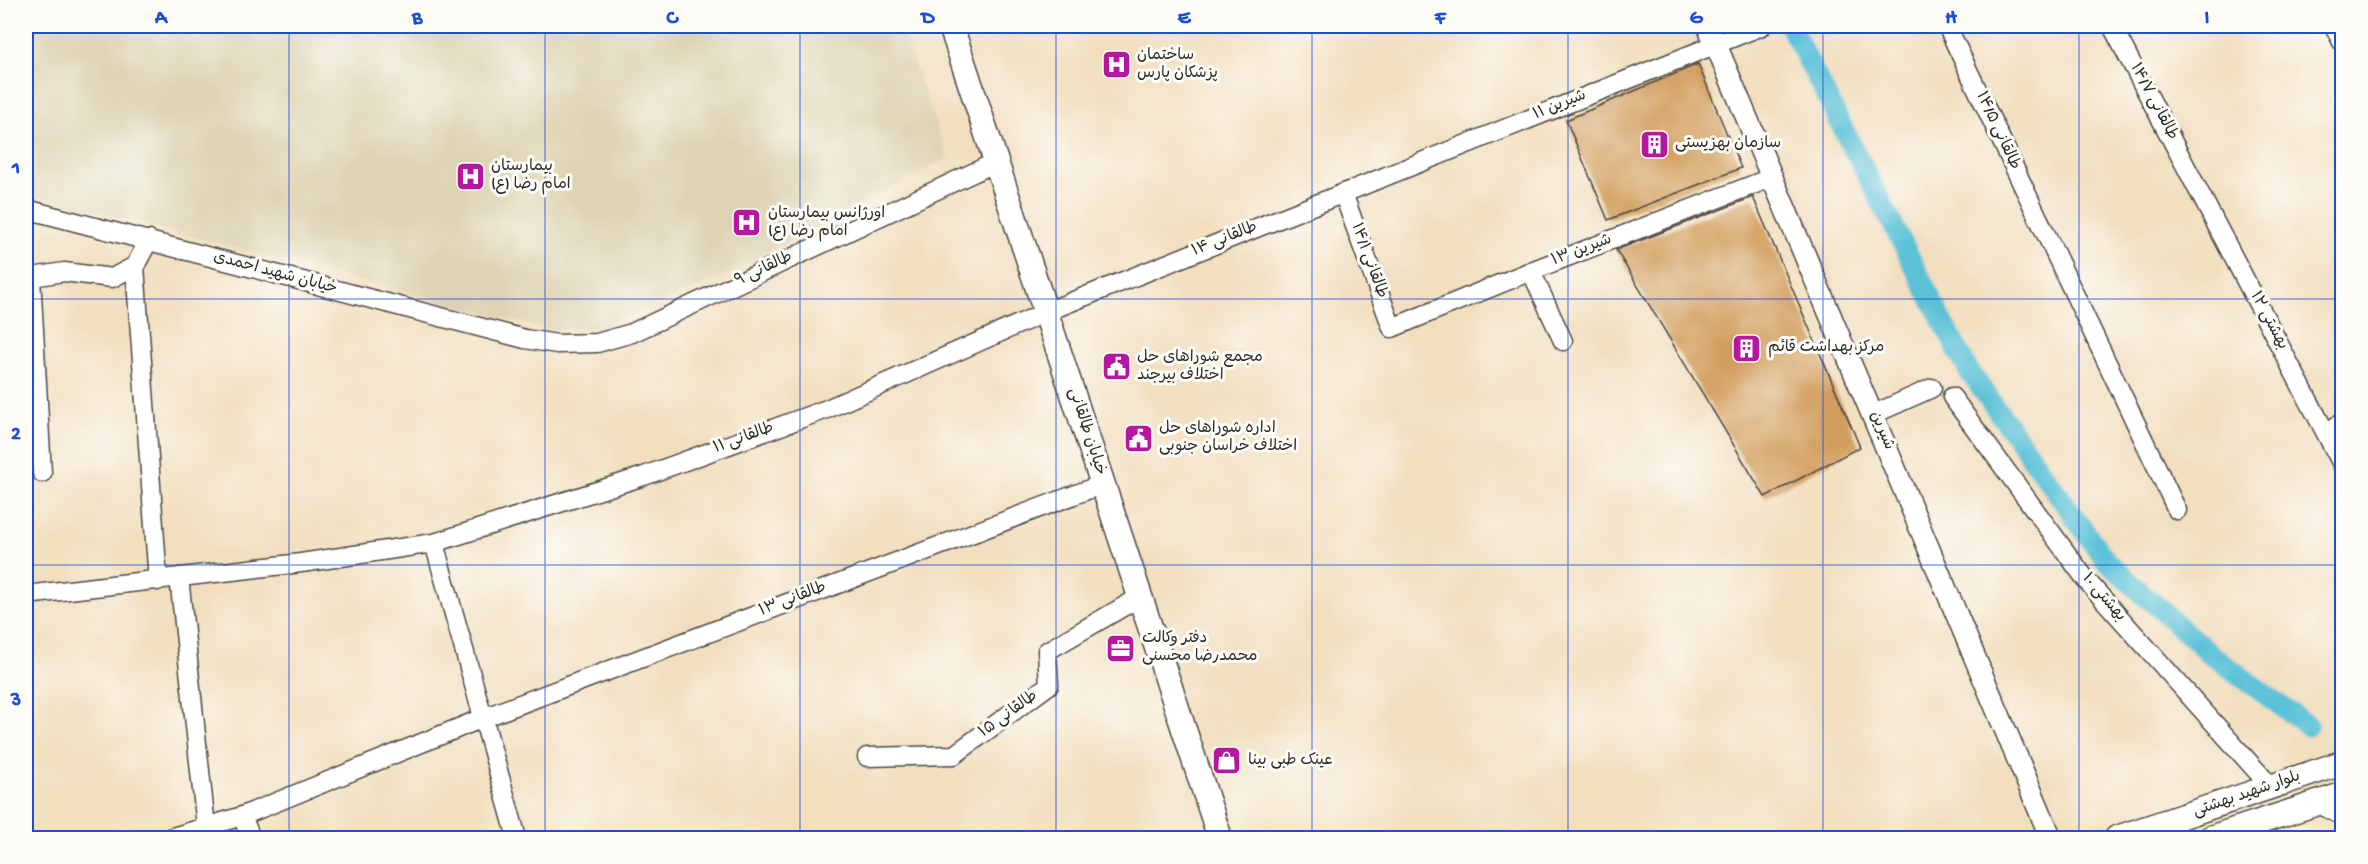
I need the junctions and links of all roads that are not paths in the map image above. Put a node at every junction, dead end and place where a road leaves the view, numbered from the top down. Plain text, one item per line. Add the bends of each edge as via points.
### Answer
1 (951, 26) edge
2 (1761, 26) edge
3 (1947, 26) edge
4 (2112, 26) edge
5 (2334, 26) edge
6 (1712, 35) edge
7 (2343, 42) edge
8 (996, 162) junction
9 (1404, 169) joint
10 (1773, 177) junction
11 (2193, 179) joint
12 (1343, 193) junction
13 (26, 208) edge
14 (149, 240) junction
15 (135, 266) junction
16 (1531, 271) junction
17 (28, 278) edge
18 (1046, 312) junction
19 (1392, 328) joint
20 (525, 339) joint
21 (1563, 341) dead end
22 (1932, 388) dead end
23 (1952, 397) dead end
24 (1874, 414) junction
25 (2343, 423) edge
26 (2326, 432) junction
27 (2343, 464) edge
28 (42, 473) dead end
29 (1103, 484) junction
30 (2177, 510) dead end
31 (434, 543) junction
32 (179, 578) junction
33 (158, 581) junction
34 (26, 595) edge
35 (1140, 597) junction
36 (483, 718) junction
37 (867, 757) dead end
38 (2343, 763) edge
39 (2271, 787) junction
40 (2343, 795) edge
41 (2317, 803) junction
42 (242, 816) junction
43 (2343, 816) edge
44 (206, 827) junction
45 (169, 838) edge
46 (251, 838) edge
47 (517, 838) edge
48 (1220, 838) edge
49 (2051, 838) edge
50 (2116, 838) edge
51 (2210, 838) edge

1 - 8 main road, خیابان طالقانی
2 - 6 street, شیرین ۱۱
3 - 30 street, طالقانی ۱۴/۵
4 - 11 street, طالقانی ۱۴/۷
5 - 7 street
6 - 9 street, شیرین ۱۱
6 - 10 street, شیرین
8 - 18 main road, خیابان طالقانی
8 - 20 street, طالقانی ۹ via 632,333 597,343 557,344
9 - 12 street, طالقانی ۱۴
10 - 16 street, شیرین ۱۳
10 - 24 street, شیرین
11 - 26 street, بهشتی ۱۲
12 - 18 street, طالقانی ۱۴
12 - 19 street, طالقانی ۱۴/۱
13 - 14 street, خیابان شهید احمدی
14 - 15 street
14 - 20 street, خیابان شهید احمدی
15 - 17 street via 112,278 64,272
15 - 33 street
16 - 19 street, شیرین ۱۳
16 - 21 street
17 - 28 street
18 - 29 main road, خیابان طالقانی
18 - 31 street, طالقانی ۱۱ via 818,412 644,476
22 - 24 street
23 - 39 street, بهشتی ۱۰ via 2087,581
24 - 49 street, شیرین
25 - 26 street
26 - 27 street, بهشتی ۱۲
29 - 35 main road, خیابان طالقانی
29 - 36 street, طالقانی ۱۳
31 - 32 street, طالقانی ۱۱
31 - 36 street
32 - 33 street, طالقانی ۱۱
32 - 44 street
33 - 34 street, طالقانی ۱۱
35 - 37 street, طالقانی ۱۵ via 1047,651 1049,685 954,755
35 - 48 main road, خیابان طالقانی
36 - 42 street, طالقانی ۱۳
36 - 47 street
38 - 39 main road, بلوار شهید بهشتی
39 - 50 main road, بلوار شهید بهشتی
40 - 41 main road, بلوار شهید بهشتی
41 - 43 street
41 - 51 main road, بلوار شهید بهشتی
42 - 44 street, طالقانی ۱۳
42 - 46 street
44 - 45 street, طالقانی ۱۳

